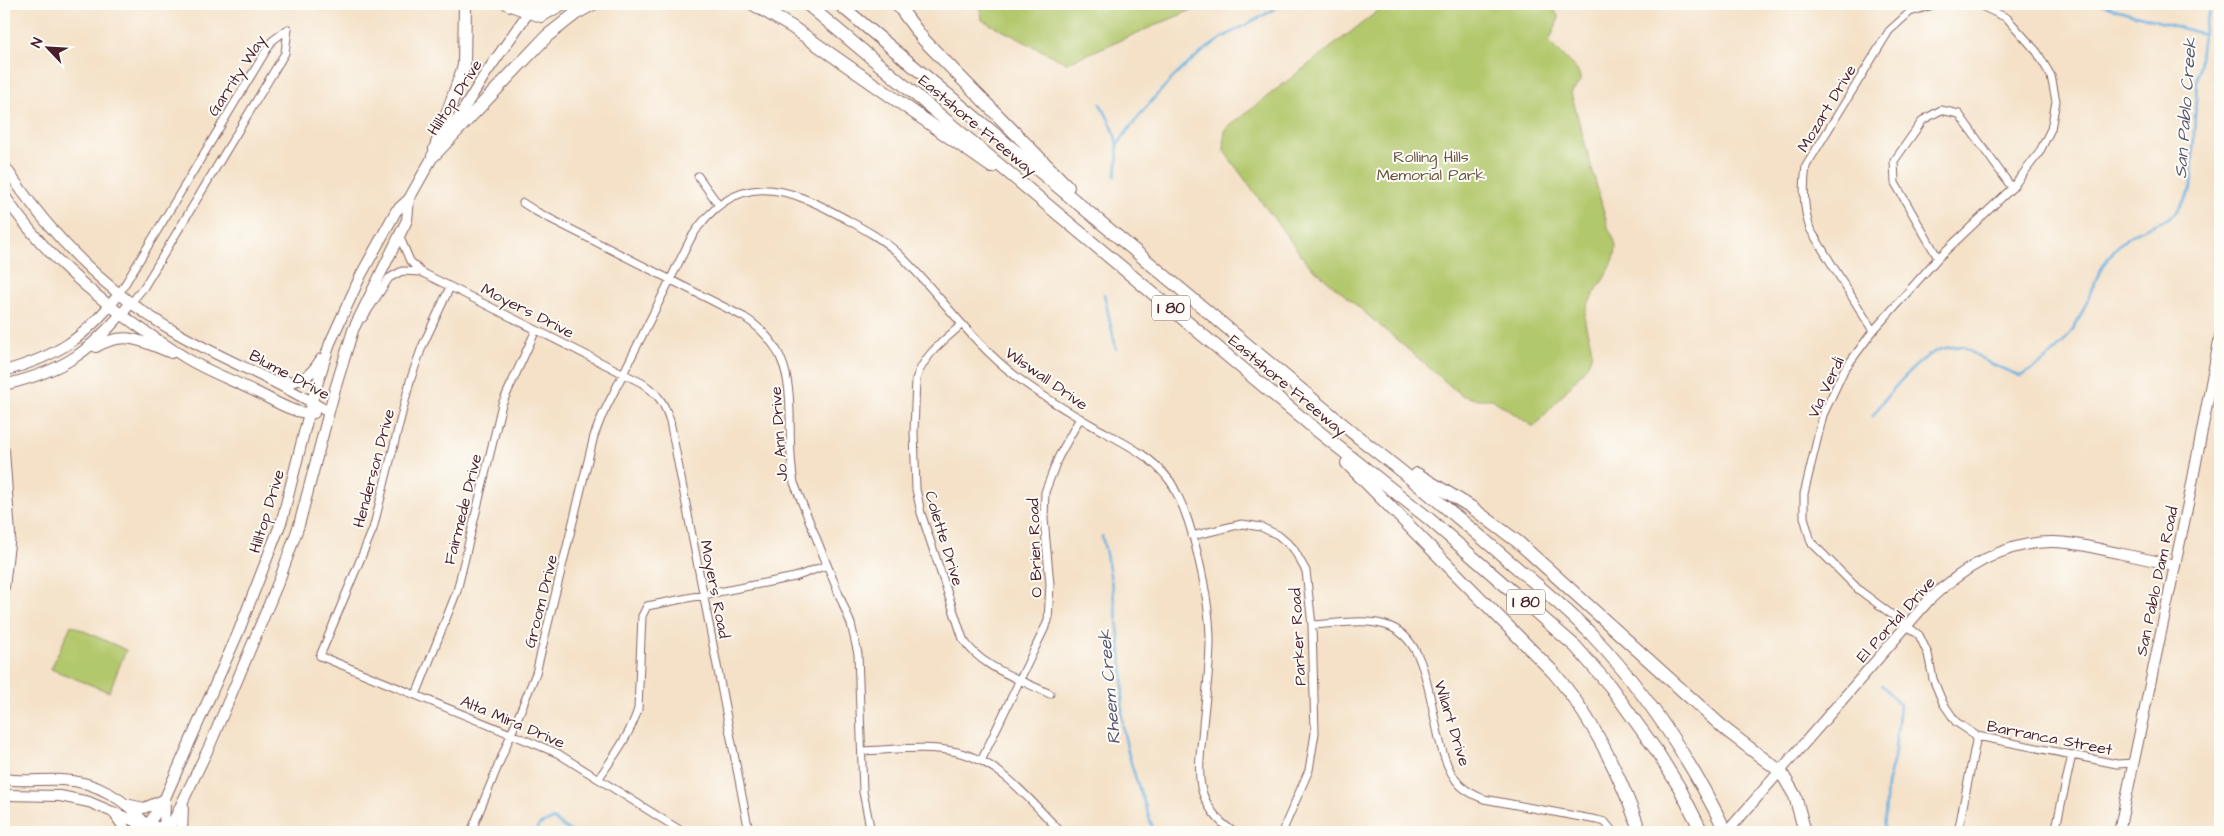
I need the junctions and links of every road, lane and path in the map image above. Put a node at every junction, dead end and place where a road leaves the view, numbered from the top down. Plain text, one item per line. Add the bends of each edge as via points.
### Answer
1 (465, 4) edge
2 (508, 4) edge
3 (545, 4) edge
4 (562, 4) edge
5 (593, 4) edge
6 (753, 4) edge
7 (763, 4) edge
8 (807, 4) edge
9 (839, 4) edge
10 (897, 4) edge
11 (1936, 4) edge
12 (1977, 4) edge
13 (529, 8) edge
14 (792, 27) junction
15 (433, 156) junction
16 (4, 165) edge
17 (698, 176) dead end
18 (2012, 188) junction
19 (1033, 193) junction
20 (4, 195) edge
21 (409, 199) junction
22 (523, 203) dead end
23 (718, 204) junction
24 (1104, 225) junction
25 (399, 235) junction
26 (1938, 258) junction
27 (421, 272) junction
28 (670, 279) junction
29 (450, 287) junction
30 (119, 294) junction
31 (131, 304) junction
32 (109, 306) junction
33 (121, 314) junction
34 (961, 326) junction
35 (353, 330) junction
36 (536, 330) junction
37 (1873, 331) junction
38 (2220, 336) edge
39 (330, 343) junction
40 (80, 356) junction
41 (187, 358) junction
42 (4, 371) edge
43 (623, 373) junction
44 (274, 380) junction
45 (4, 385) edge
46 (312, 401) junction
47 (328, 412) junction
48 (308, 414) junction
49 (1080, 418) junction
50 (1309, 424) junction
51 (1358, 437) junction
52 (4, 451) edge
53 (1192, 536) junction
54 (827, 565) junction
55 (2174, 565) junction
56 (4, 587) edge
57 (704, 596) junction
58 (1312, 625) junction
59 (1908, 627) junction
60 (320, 656) joint
61 (1021, 680) junction
62 (1050, 694) dead end
63 (416, 695) junction
64 (512, 734) junction
65 (1977, 736) junction
66 (862, 751) junction
67 (2072, 755) junction
68 (981, 760) junction
69 (2133, 763) junction
70 (1781, 772) junction
71 (599, 778) junction
72 (4, 779) edge
73 (4, 795) edge
74 (166, 798) junction
75 (124, 802) junction
76 (183, 804) junction
77 (112, 812) junction
78 (1700, 827) edge
79 (167, 829) edge
80 (147, 830) edge
81 (127, 832) edge
82 (182, 832) edge
83 (472, 832) edge
84 (683, 832) edge
85 (749, 832) edge
86 (871, 832) edge
87 (1062, 832) edge
88 (1235, 832) edge
89 (1282, 832) edge
90 (1612, 832) edge
91 (1640, 832) edge
92 (1726, 832) edge
93 (1805, 832) edge
94 (1958, 832) edge
95 (2055, 832) edge
96 (2119, 832) edge

1 - 15 highway via 464,66
2 - 13 highway
3 - 13 main road, Hilltop Drive via 542,8
4 - 13 highway via 541,16
5 - 15 highway via 547,36
6 - 14 highway
7 - 14 highway
8 - 19 highway, Eastshore Freeway / I 80
9 - 24 highway, Eastshore Freeway / I 80
10 - 24 highway via 914,29
11 - 37 street, Mozart Drive via 1910,12 1889,31 1806,166 1805,212 1810,229
12 - 18 street, Via Verdi via 2008,18 2037,52 2051,76 2056,101 2052,129 2039,153
13 - 15 main road, Hilltop Drive
14 - 19 highway via 959,146
15 - 21 main road, Hilltop Drive
16 - 30 main road, Blume Drive via 57,236
17 - 23 street
18 - 26 street, Via Verdi
18 - 26 street via 1959,114 1941,110 1923,120 1894,161 1895,183
19 - 50 highway, Eastshore Freeway / I 80
20 - 32 main road, Blume Drive via 23,222 56,258
21 - 25 main road, Hilltop Drive via 407,220
21 - 39 main road, Hilltop Drive via 396,211 361,275
22 - 28 street, Jo Ann Drive
23 - 28 street, Wiswall Drive via 702,219
23 - 34 street, Wiswall Drive via 752,190 772,190 791,192 832,212 897,252
24 - 51 highway, Eastshore Freeway / I 80
25 - 27 street via 410,260
25 - 35 main road, Hilltop Drive
26 - 37 street, Via Verdi
27 - 29 street, Moyers Drive
27 - 35 street via 402,271 390,278
28 - 43 street, Wiswall Drive
28 - 54 street, Jo Ann Drive via 758,326 782,357 789,391 794,483
29 - 36 street, Moyers Drive
29 - 60 street, Henderson Drive via 410,381 373,529
30 - 31 main road, Blume Drive
30 - 31 street, Garrity Way via 272,41 288,30 285,53
30 - 32 main road, Garrity Way
31 - 33 main road, Garrity Way
31 - 44 main road, Blume Drive via 178,333
32 - 33 main road, Blume Drive
32 - 42 main road, Garrity Way via 84,334 65,347
33 - 40 main road, Garrity Way
33 - 41 main road, Blume Drive
34 - 49 street, Wiswall Drive via 1018,378
34 - 61 street, Colette Drive via 928,354 916,379 916,489 963,639 981,660
35 - 47 main road, Hilltop Drive
36 - 43 street, Moyers Drive
36 - 63 street, Fairmede Drive via 502,404 456,591
37 - 59 street, Via Verdi via 1844,370 1823,415 1804,494 1804,517 1811,542 1859,590
38 - 55 main road, San Pablo Dam Road
39 - 44 main road via 310,375 295,382
39 - 46 main road, Hilltop Drive
40 - 41 main road via 114,338 123,337
40 - 45 main road, Garrity Way via 33,378
41 - 48 main road, Blume Drive
43 - 57 street, Moyers Road via 656,393 664,402
43 - 64 street, Groom Drive via 594,436 536,673
44 - 46 main road, Blume Drive
46 - 47 main road, Blume Drive
46 - 48 main road, Hilltop Drive
47 - 48 main road, Blume Drive
47 - 76 main road, Hilltop Drive via 299,526 280,578
48 - 74 main road, Hilltop Drive via 282,520 238,633
49 - 53 street, Wiswall Drive via 1142,453 1161,471 1171,482
49 - 61 street, O Brien Road via 1058,458 1045,492 1048,621
50 - 78 highway, Eastshore Freeway / I 80 via 1428,518 1576,647 1635,720 1679,787
50 - 91 highway via 1573,695 1608,755
51 - 70 highway via 1471,507 1518,542 1726,730
51 - 92 highway, Eastshore Freeway / I 80 via 1439,500 1592,635 1651,707 1694,772
52 - 56 main road via 10,534
53 - 58 street, Parker Road via 1242,524 1261,527 1278,535 1294,548 1306,571
53 - 88 street, Wiswall Drive via 1210,640 1199,767 1201,788 1214,814
54 - 57 street via 795,577
54 - 66 street, Jo Ann Drive via 851,624 858,654
55 - 59 main road, El Portal Drive via 2072,543 2052,541 2025,545 1995,553 1967,568 1929,600
55 - 69 main road, San Pablo Dam Road
57 - 71 street via 647,606 642,616 638,709 634,723
57 - 85 street, Moyers Road
58 - 89 street, Parker Road via 1315,733 1309,770
58 - 90 street, Wilart Drive via 1374,622 1392,627 1406,637 1420,658 1447,762 1460,785 1471,794 1605,822
59 - 65 street, Barranca Street via 1919,635 1928,654 1933,679 1943,703 1956,722
59 - 70 main road, El Portal Drive
60 - 63 street, Alta Mira Drive
61 - 62 street, Colette Drive
61 - 68 street, O Brien Road
63 - 64 street, Alta Mira Drive
64 - 71 street, Alta Mira Drive via 557,753
64 - 83 street, Groom Drive
65 - 67 street, Barranca Street
65 - 94 street
66 - 68 street via 931,750 957,752
66 - 86 street, Jo Ann Drive via 864,792
67 - 69 street, Barranca Street via 2117,764
67 - 95 street
68 - 87 street via 1007,778
69 - 96 main road, San Pablo Dam Road
70 - 92 main road, El Portal Drive
70 - 93 highway via 1801,810
71 - 84 street, Alta Mira Drive
72 - 75 main road via 64,780 98,788
73 - 77 main road via 60,796 89,802
74 - 75 main road via 144,808
74 - 79 main road
74 - 80 main road, Hilltop Drive
75 - 80 main road via 136,811
76 - 79 main road, Hilltop Drive
76 - 82 main road
77 - 80 main road
77 - 81 main road
79 - 80 main road

